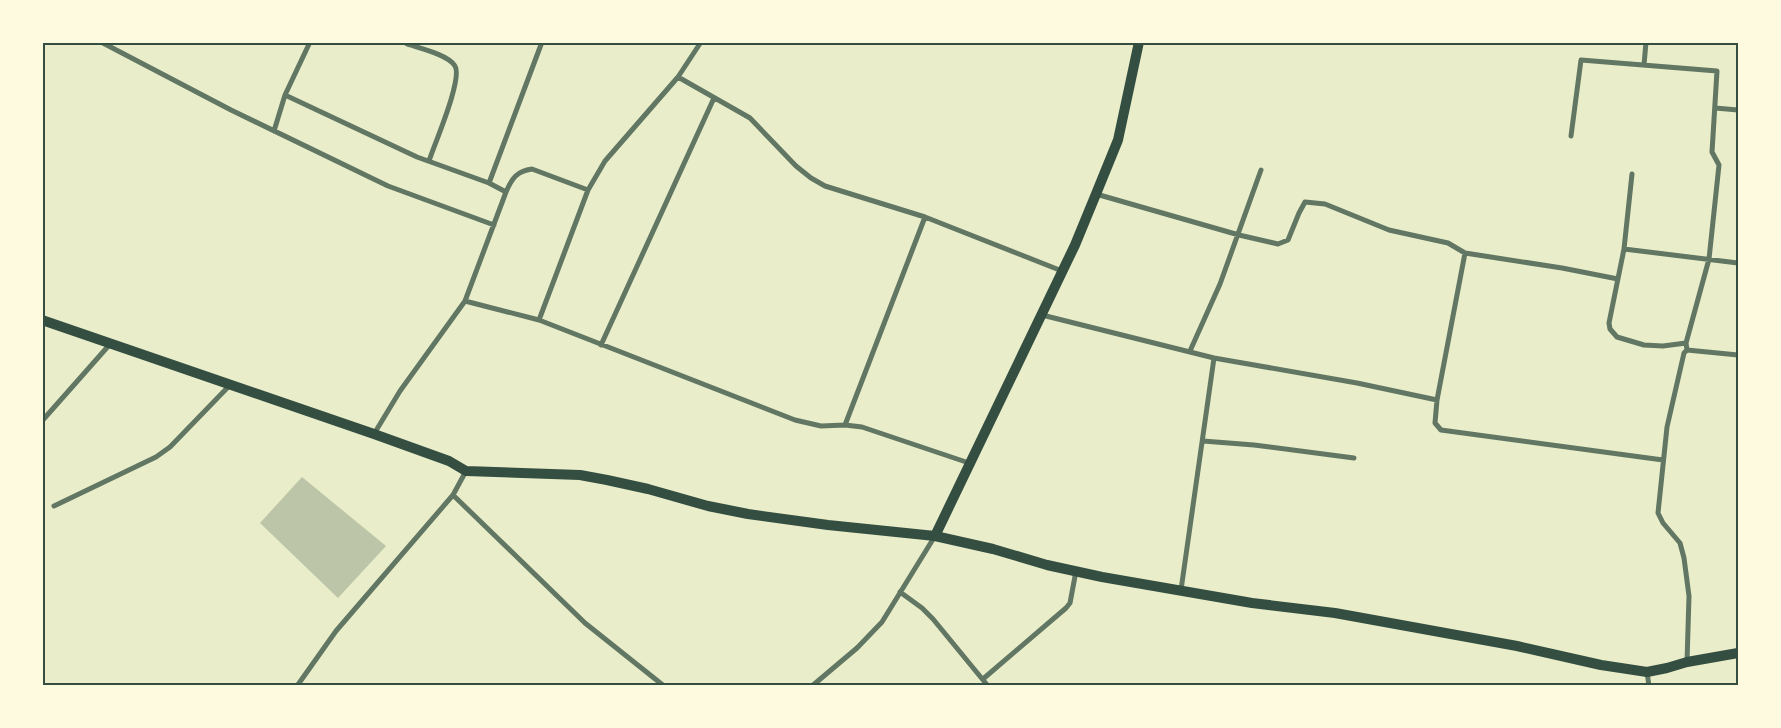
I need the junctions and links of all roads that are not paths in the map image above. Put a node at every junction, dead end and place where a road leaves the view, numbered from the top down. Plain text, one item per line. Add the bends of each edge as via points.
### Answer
1 (100, 42) edge
2 (310, 42) edge
3 (542, 42) edge
4 (701, 42) edge
5 (1139, 42) edge
6 (1646, 42) edge
7 (407, 44) dead end
8 (1644, 65) junction
9 (678, 77) junction
10 (285, 95) junction
11 (714, 98) junction
12 (1715, 108) junction
13 (1738, 110) edge
14 (274, 131) junction
15 (1571, 136) dead end
16 (429, 161) junction
17 (1261, 170) dead end
18 (1632, 174) dead end
19 (489, 183) junction
20 (588, 190) junction
21 (506, 192) junction
22 (1096, 194) junction
23 (925, 218) junction
24 (494, 225) junction
25 (1239, 235) junction
26 (1624, 249) junction
27 (1465, 253) junction
28 (1709, 258) junction
29 (1738, 263) edge
30 (1062, 271) junction
31 (1618, 279) junction
32 (465, 301) junction
33 (1042, 314) junction
34 (42, 320) edge
35 (539, 320) junction
36 (111, 343) junction
37 (1686, 343) junction
38 (601, 345) junction
39 (1687, 350) junction
40 (1190, 351) junction
41 (1738, 355) edge
42 (1214, 358) junction
43 (231, 384) junction
44 (1438, 400) junction
45 (42, 421) edge
46 (846, 424) junction
47 (374, 434) junction
48 (1203, 441) junction
49 (1354, 458) dead end
50 (1663, 460) junction
51 (970, 464) junction
52 (466, 472) junction
53 (453, 495) junction
54 (54, 506) dead end
55 (935, 536) junction
56 (1076, 571) junction
57 (1181, 590) junction
58 (900, 592) junction
59 (1738, 653) edge
60 (1687, 662) junction
61 (1647, 672) junction
62 (983, 679) junction
63 (660, 684) edge
64 (297, 686) edge
65 (812, 686) edge
66 (988, 686) edge
67 (1649, 686) edge

1 - 14 street
2 - 10 street
3 - 19 street
4 - 9 street
5 - 22 main road via 1118,140
6 - 8 street
7 - 16 street via 449,60 457,73
8 - 12 street via 1717,71
8 - 15 street via 1581,60
9 - 11 street
9 - 20 street via 605,161
10 - 14 street
10 - 16 street
11 - 23 street via 750,118 796,166 825,186
11 - 38 street
12 - 13 street
12 - 28 street via 1712,152 1719,165
14 - 24 street via 388,186
16 - 19 street
17 - 25 street
18 - 26 street
19 - 21 street
20 - 21 street via 532,169 517,173
20 - 35 street
21 - 24 street
22 - 25 street
22 - 30 main road
23 - 30 street
23 - 46 street
24 - 32 street
25 - 27 street via 1278,244 1288,240 1305,202 1324,204 1388,230 1448,243
25 - 40 street
26 - 28 street
26 - 31 street
27 - 31 street
27 - 44 street
28 - 29 street
28 - 37 street
30 - 33 main road
31 - 37 street via 1609,323 1612,333 1644,344
32 - 35 street
32 - 47 street via 400,391
33 - 40 street
33 - 51 main road
34 - 36 main road
35 - 38 street
36 - 43 main road
36 - 45 street
37 - 39 street
38 - 46 street via 795,420 821,426
39 - 41 street
39 - 50 street via 1682,356 1666,427
40 - 42 street
42 - 44 street
42 - 48 street
43 - 47 main road
43 - 54 street via 156,457
44 - 50 street via 1435,424 1441,430
46 - 51 street
47 - 52 main road via 449,461
48 - 49 street
48 - 57 street
50 - 60 street via 1658,513 1680,543 1684,558 1688,596
51 - 55 main road
52 - 53 street
52 - 55 main road via 580,475 748,514
53 - 63 street via 585,623
53 - 64 street via 336,632
55 - 56 main road
55 - 58 street
56 - 57 main road
56 - 62 street via 1070,603 1066,608
57 - 61 main road via 1335,613
58 - 62 street via 933,619
58 - 65 street via 882,622 868,637
59 - 60 main road
60 - 61 main road
61 - 67 street
62 - 66 street

